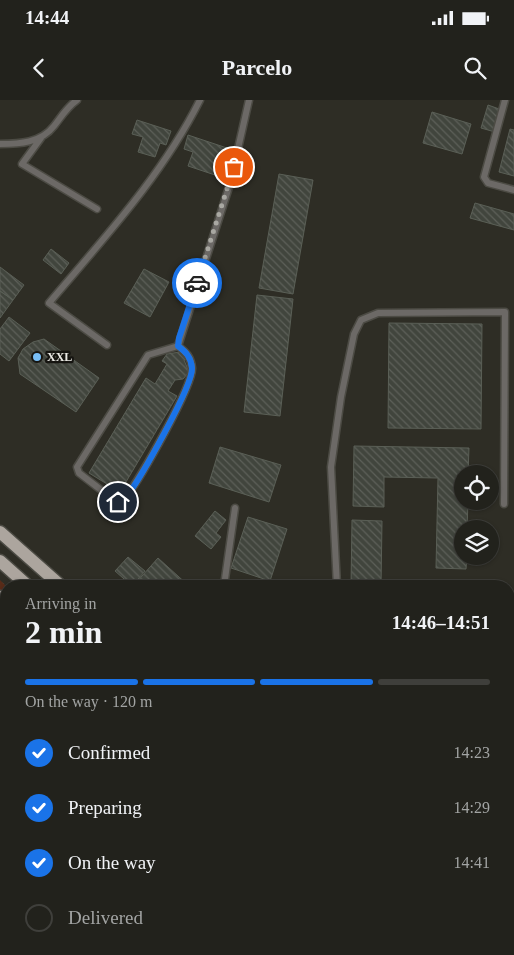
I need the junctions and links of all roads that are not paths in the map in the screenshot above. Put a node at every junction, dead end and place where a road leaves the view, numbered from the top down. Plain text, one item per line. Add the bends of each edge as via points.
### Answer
1 (76, 100) edge
2 (200, 100) edge
3 (249, 100) edge
4 (506, 100) edge
5 (41, 138) junction
6 (0, 144) edge
7 (514, 190) edge
8 (97, 210) dead end
9 (107, 345) dead end
10 (178, 346) junction
11 (504, 504) dead end
12 (235, 508) dead end
13 (0, 532) edge
14 (0, 561) edge
15 (21, 580) edge
16 (54, 580) edge
17 (225, 580) edge
18 (337, 580) edge

1 - 5 lane via 65,108 53,128
2 - 9 lane via 135,203 49,303
3 - 10 lane via 230,184
4 - 7 lane via 484,177 488,183
5 - 6 lane via 19,144
5 - 8 lane via 22,164
10 - 10 lane via 187,353 192,369 185,391 140,475 118,502 79,473 77,467 148,355
11 - 18 lane via 505,312 378,313 361,320 354,334 331,467
12 - 17 lane
13 - 16 main road
14 - 15 main road

